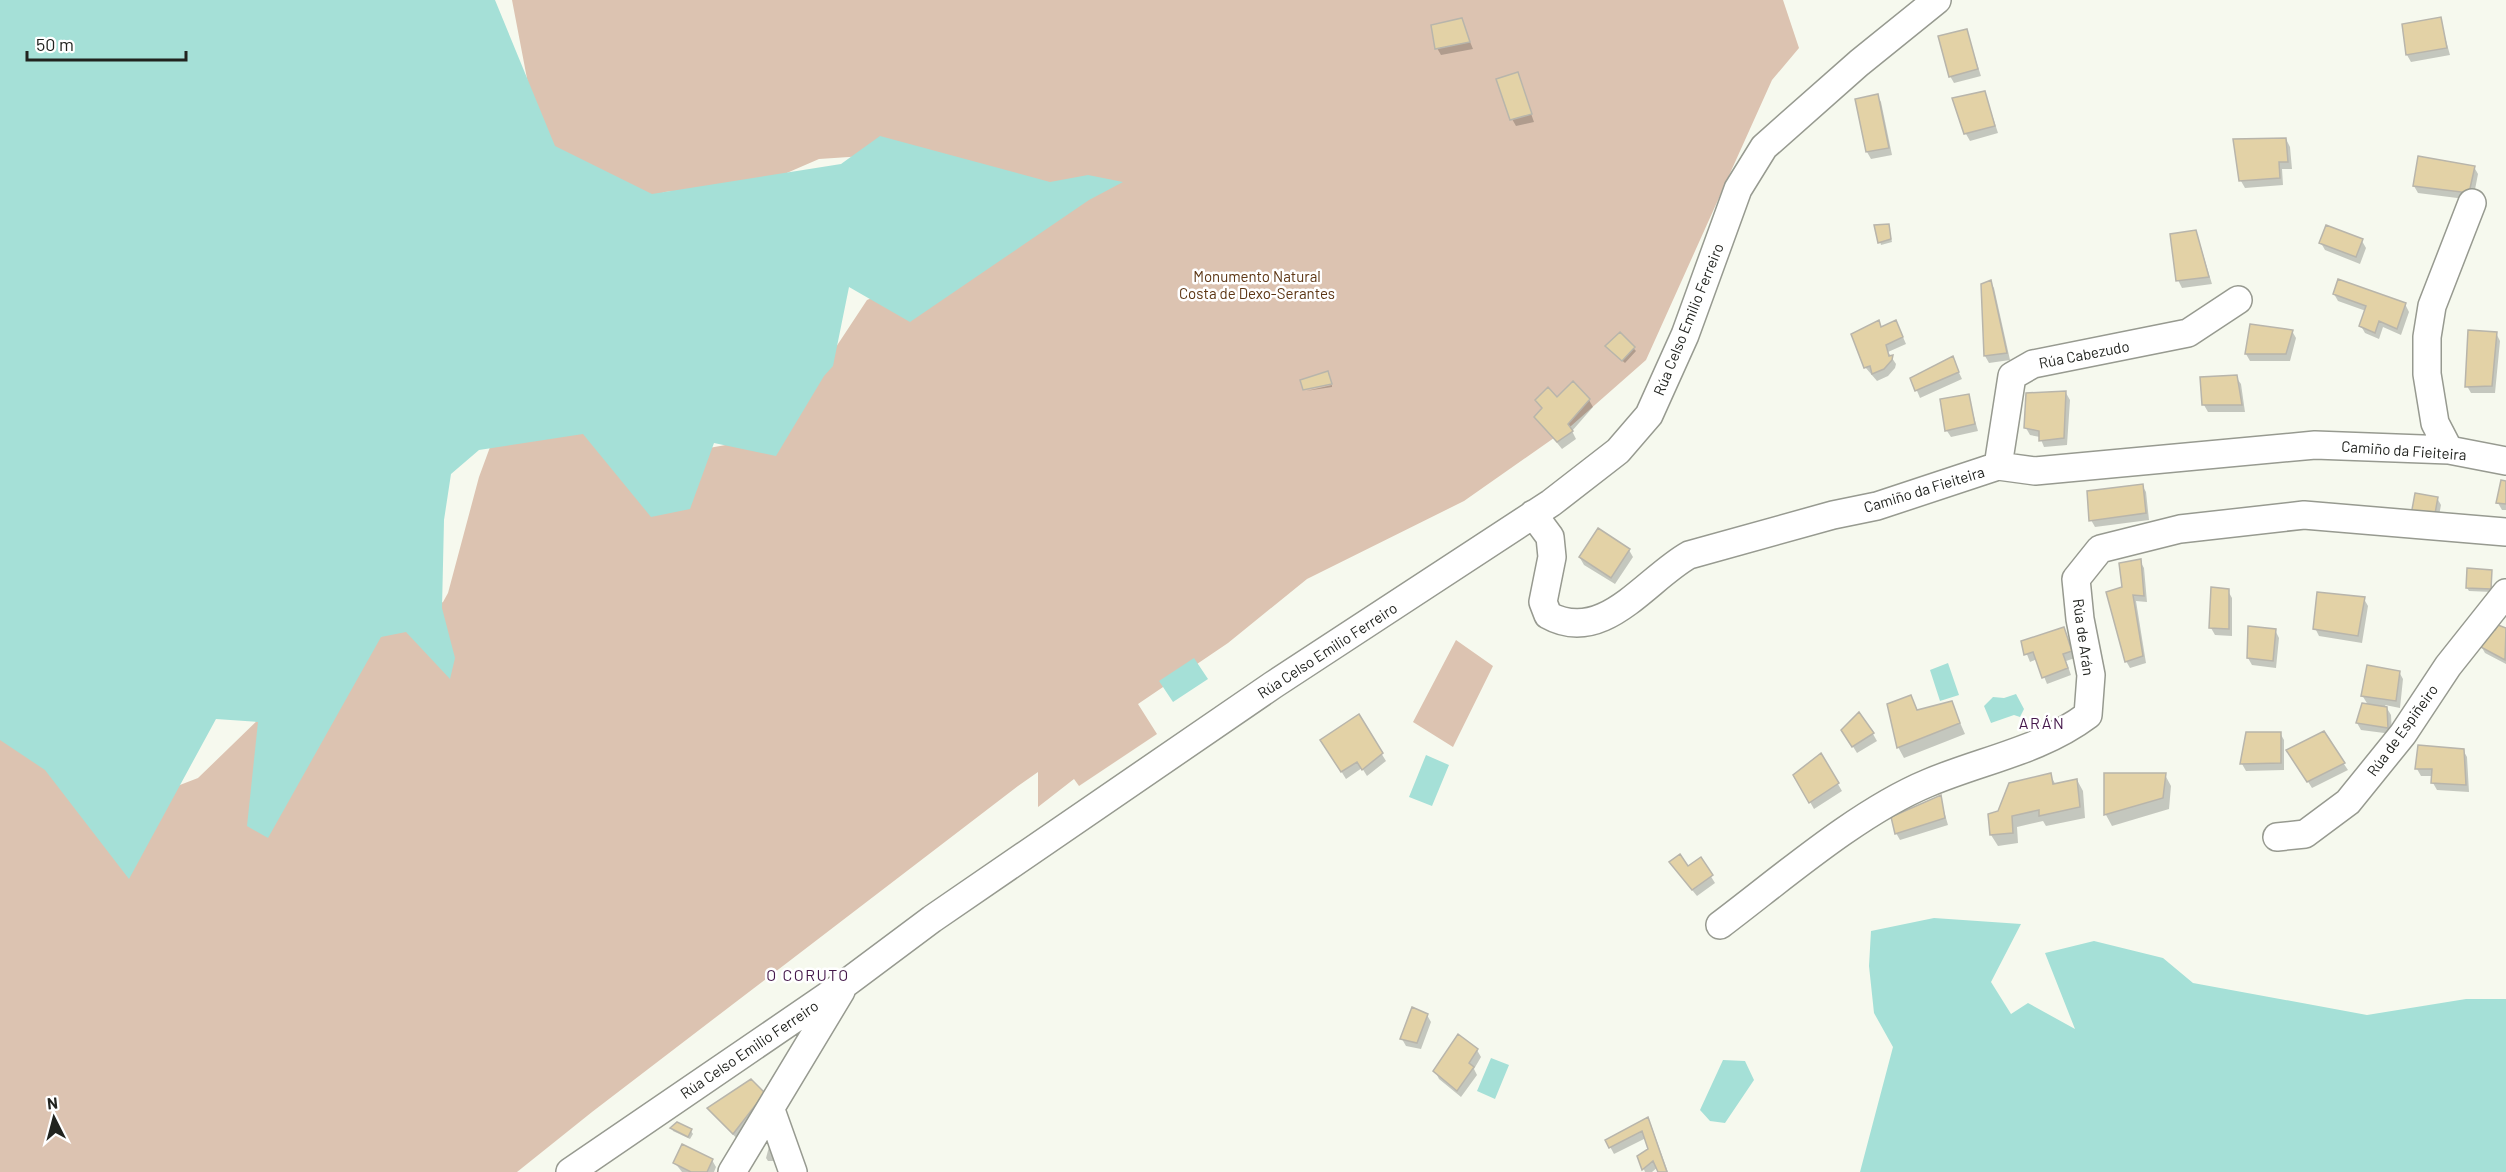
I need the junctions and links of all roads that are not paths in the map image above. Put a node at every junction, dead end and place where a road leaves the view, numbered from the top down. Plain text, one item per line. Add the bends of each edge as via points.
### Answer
1 (1937, 0) edge
2 (2472, 203) dead end
3 (2238, 300) dead end
4 (2449, 450) junction
5 (2506, 461) edge
6 (1998, 466) junction
7 (1533, 514) junction
8 (2506, 532) edge
9 (2506, 593) edge
10 (2277, 837) dead end
11 (1720, 925) dead end
12 (845, 984) junction
13 (771, 1110) junction
14 (570, 1172) edge
15 (732, 1172) edge
16 (793, 1172) edge

1 - 7 street, Rúa Celso Emilio Ferreiro via 1764,147 1738,189 1685,335 1649,415 1618,451
2 - 4 street via 2432,306 2427,337 2427,374 2434,423
3 - 6 street, Rúa Cabezudo via 2188,333 2033,364 2012,376
4 - 5 street, Camiño da Fieiteira
4 - 6 street, Camiño da Fieiteira via 2314,445 2035,471
6 - 7 street, Camiño da Fieiteira via 1877,506 1689,555 1671,565 1622,607 1602,618 1576,623 1548,615 1543,602 1552,557 1550,537
7 - 12 street, Rúa Celso Emilio Ferreiro via 1263,691 932,919
8 - 11 street, Rúa de Arán via 2304,515 2180,529 2100,549 2076,579 2091,675 2088,715 2064,733 1927,783 1874,812
9 - 10 street, Rúa de Espiñeiro via 2348,802 2305,834
12 - 13 street
12 - 14 street, Rúa Celso Emilio Ferreiro
13 - 15 street
13 - 16 street

